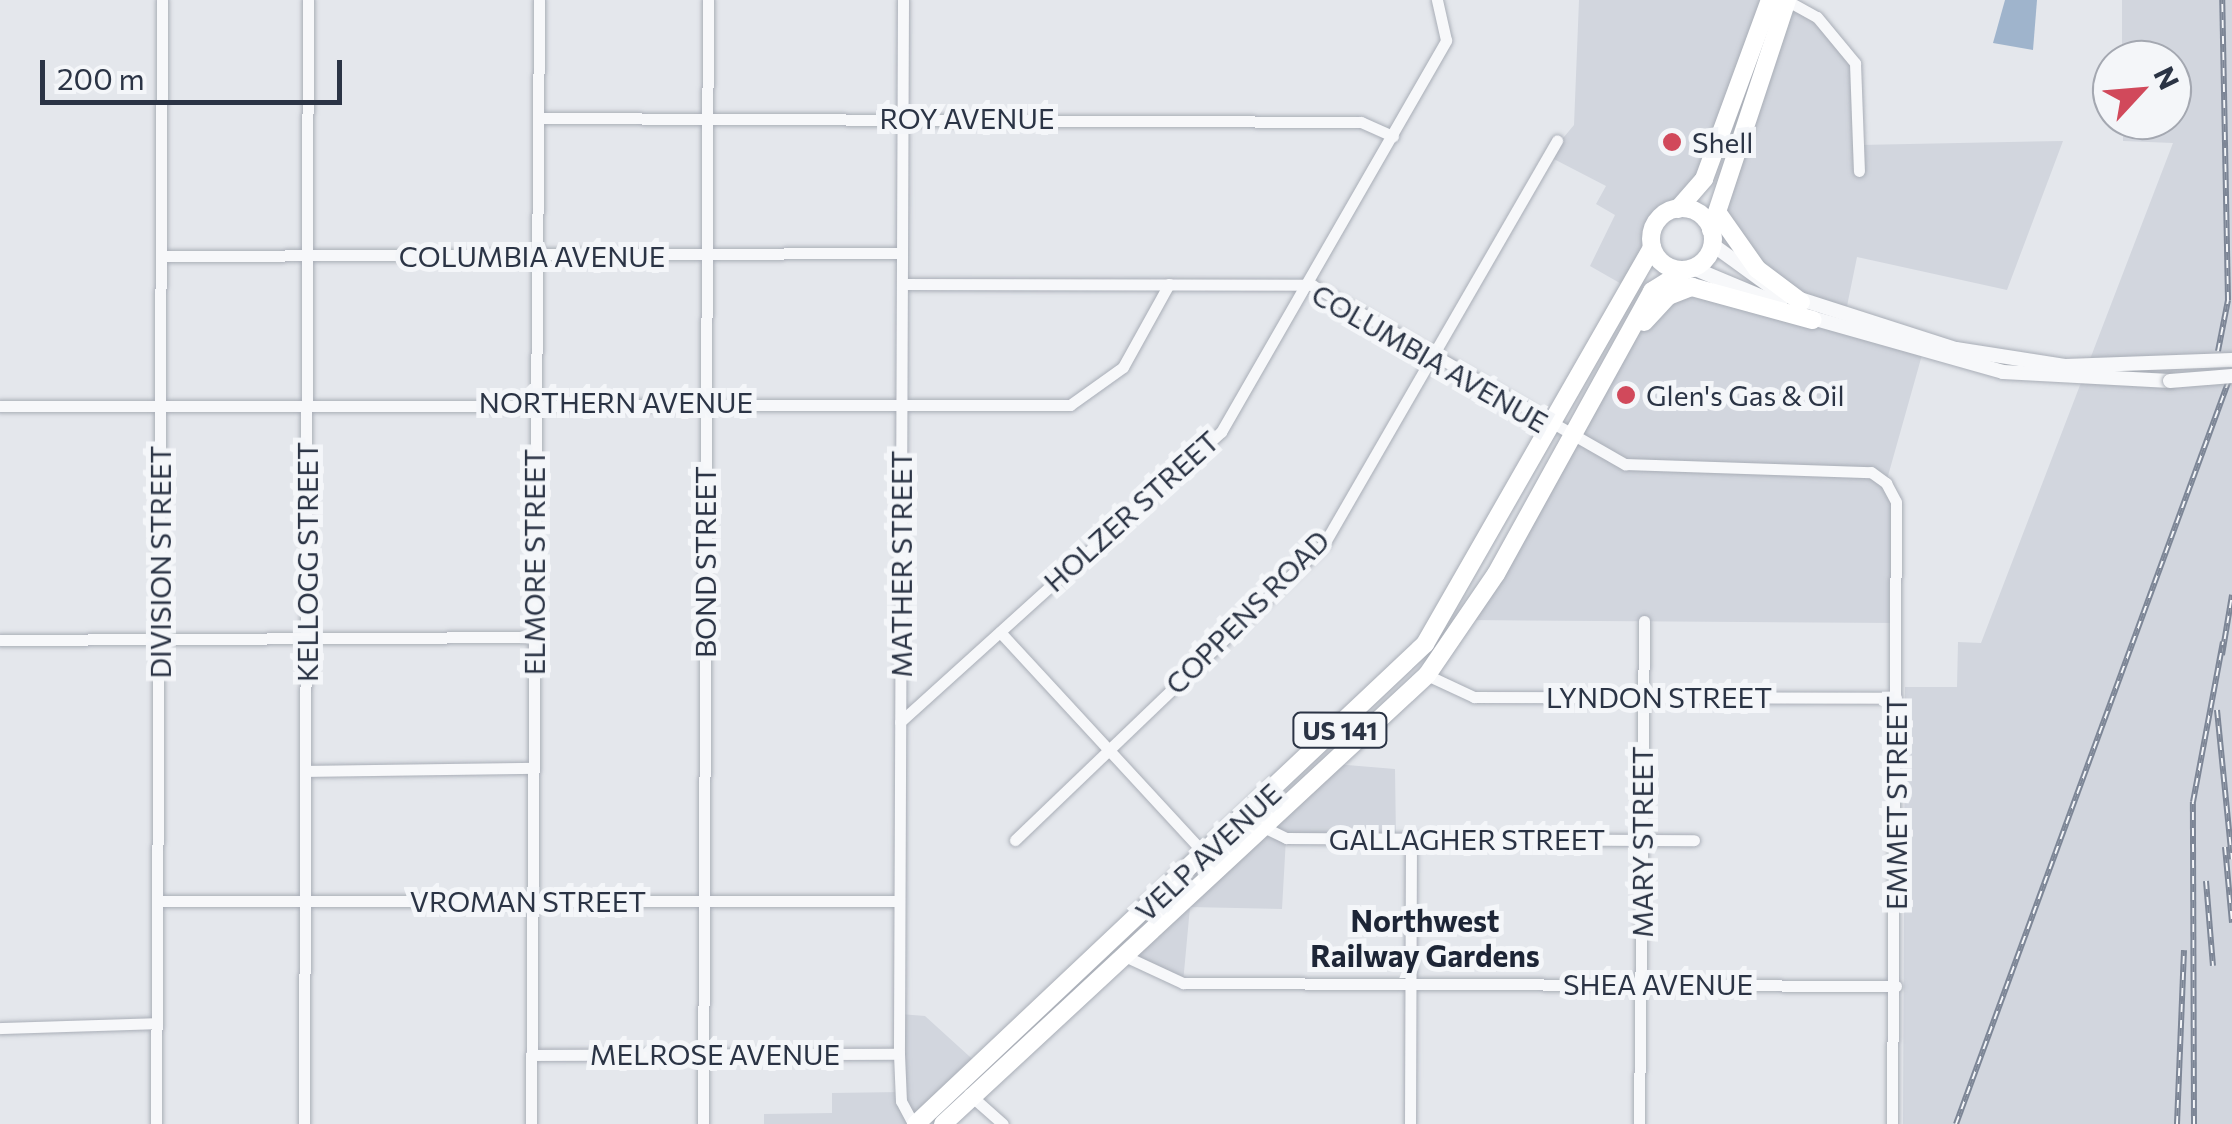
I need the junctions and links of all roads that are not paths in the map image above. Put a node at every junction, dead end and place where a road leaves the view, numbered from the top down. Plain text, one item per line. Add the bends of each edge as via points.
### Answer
1 (162, 0) edge
2 (308, 0) edge
3 (538, 0) edge
4 (708, 0) edge
5 (903, 0) edge
6 (1437, 0) edge
7 (1770, 0) edge
8 (1788, 1) edge
9 (903, 117) junction
10 (538, 118) junction
11 (707, 118) junction
12 (1393, 136) junction
13 (1557, 141) dead end
14 (1859, 171) dead end
15 (1678, 209) junction
16 (1714, 229) junction
17 (1652, 247) junction
18 (902, 253) junction
19 (162, 256) junction
20 (308, 256) junction
21 (536, 256) junction
22 (706, 256) junction
23 (1689, 269) junction
24 (902, 284) junction
25 (1169, 284) junction
26 (1312, 285) junction
27 (1802, 302) junction
28 (1813, 320) junction
29 (1631, 338) junction
30 (1433, 354) junction
31 (2232, 360) edge
32 (2172, 373) junction
33 (2232, 376) edge
34 (161, 402) junction
35 (307, 402) junction
36 (535, 402) junction
37 (706, 402) junction
38 (902, 404) junction
39 (0, 406) edge
40 (1555, 428) junction
41 (1572, 438) junction
42 (1886, 484) joint
43 (1644, 621) dead end
44 (1000, 632) junction
45 (534, 637) junction
46 (306, 638) junction
47 (160, 639) junction
48 (0, 640) edge
49 (1428, 676) junction
50 (1642, 696) junction
51 (1896, 698) junction
52 (900, 722) junction
53 (1108, 746) junction
54 (533, 768) junction
55 (306, 771) junction
56 (1245, 818) junction
57 (1262, 832) junction
58 (1644, 839) junction
59 (1014, 840) dead end
60 (1411, 840) junction
61 (1694, 840) dead end
62 (1206, 854) junction
63 (1220, 870) junction
64 (157, 900) junction
65 (306, 901) junction
66 (533, 901) junction
67 (704, 901) junction
68 (899, 901) junction
69 (1127, 957) junction
70 (1410, 982) junction
71 (1640, 984) junction
72 (1896, 986) junction
73 (156, 1024) junction
74 (0, 1028) edge
75 (900, 1054) junction
76 (531, 1055) junction
77 (703, 1055) junction
78 (966, 1091) junction
79 (156, 1124) edge
80 (304, 1124) edge
81 (531, 1124) edge
82 (703, 1124) edge
83 (915, 1124) edge
84 (943, 1124) edge
85 (1002, 1124) edge
86 (1410, 1124) edge
87 (1640, 1124) edge
88 (1892, 1124) edge

1 - 19 street, DIVISION STREET
2 - 20 street, KELLOGG STREET
3 - 10 street, ELMORE STREET
4 - 11 street, BOND STREET
5 - 9 street, MATHER STREET
6 - 12 street, HOLZER STREET via 1446,40
7 - 15 main road via 1704,179
8 - 14 street via 1855,64
8 - 16 main road
9 - 11 street, ROY AVENUE
9 - 12 street, ROY AVENUE via 1361,122
9 - 18 street, MATHER STREET
10 - 11 street, ROY AVENUE
10 - 21 street, ELMORE STREET
11 - 22 street, BOND STREET
12 - 26 street, HOLZER STREET
13 - 30 street, COPPENS ROAD
15 - 16 main road via 1698,213
15 - 17 main road via 1657,222
16 - 23 main road
16 - 27 main road
16 - 27 street via 1747,276
17 - 23 main road via 1664,264
17 - 40 main road, VELP AVENUE / US 141
18 - 22 street, COLUMBIA AVENUE
18 - 24 street, MATHER STREET
19 - 20 street, COLUMBIA AVENUE
19 - 34 street, DIVISION STREET
20 - 21 street, COLUMBIA AVENUE
20 - 35 street, KELLOGG STREET
21 - 22 street, COLUMBIA AVENUE
21 - 36 street, ELMORE STREET
22 - 37 street, BOND STREET
23 - 28 street
23 - 29 main road, VELP AVENUE / US 141 via 1652,291
24 - 25 street, COLUMBIA AVENUE
24 - 38 street, MATHER STREET
25 - 26 street, COLUMBIA AVENUE
25 - 38 street, NORTHERN AVENUE via 1123,367 1090,398
26 - 30 street, COLUMBIA AVENUE
26 - 44 street, HOLZER STREET via 1221,432
27 - 32 street via 1992,356
28 - 29 main road via 1692,287 1663,300
28 - 32 street via 2003,372
29 - 41 main road, VELP AVENUE / US 141
30 - 40 street, COLUMBIA AVENUE
30 - 53 street, COPPENS ROAD via 1324,544
31 - 32 street
32 - 33 street, bridge
34 - 35 street, NORTHERN AVENUE
34 - 39 street, NORTHERN AVENUE
34 - 47 street, DIVISION STREET
35 - 36 street, NORTHERN AVENUE
35 - 46 street, KELLOGG STREET
36 - 37 street, NORTHERN AVENUE
36 - 45 street, ELMORE STREET
37 - 38 street, NORTHERN AVENUE
37 - 67 street, BOND STREET
38 - 52 street, MATHER STREET
40 - 41 street, COLUMBIA AVENUE
40 - 56 main road, VELP AVENUE / US 141 via 1434,633
41 - 42 street, COLUMBIA AVENUE via 1652,470 1870,472
41 - 49 main road, VELP AVENUE / US 141
42 - 51 street, EMMET STREET via 1896,502
43 - 50 street, MARY STREET
44 - 52 street, HOLZER STREET
44 - 53 street
45 - 46 street
45 - 54 street, ELMORE STREET
46 - 47 street
46 - 55 street, KELLOGG STREET
47 - 48 street
47 - 64 street, DIVISION STREET
49 - 50 street, LYNDON STREET via 1463,696
49 - 57 main road, VELP AVENUE / US 141
50 - 51 street, LYNDON STREET
50 - 58 street, MARY STREET
51 - 72 street, EMMET STREET
52 - 68 street, MATHER STREET
53 - 59 street, COPPENS ROAD
53 - 62 street
54 - 55 street
54 - 66 street, ELMORE STREET
55 - 65 street, KELLOGG STREET
56 - 57 street
56 - 62 main road, VELP AVENUE / US 141
57 - 60 street, GALLAGHER STREET
57 - 63 main road, VELP AVENUE / US 141
58 - 60 street, GALLAGHER STREET
58 - 61 street, GALLAGHER STREET
58 - 71 street, MARY STREET
60 - 70 street
62 - 63 street
62 - 78 main road, VELP AVENUE / US 141
63 - 69 main road, VELP AVENUE / US 141
64 - 65 street, VROMAN STREET
64 - 73 street, DIVISION STREET
65 - 66 street, VROMAN STREET
65 - 80 street, KELLOGG STREET
66 - 67 street, VROMAN STREET
66 - 76 street, ELMORE STREET
67 - 68 street, VROMAN STREET
67 - 77 street, BOND STREET
68 - 75 street, MATHER STREET
69 - 70 street, SHEA AVENUE via 1174,983
69 - 78 main road, VELP AVENUE / US 141
70 - 71 street, SHEA AVENUE
70 - 86 street
71 - 72 street, SHEA AVENUE
71 - 87 street, MARY STREET
72 - 88 street, EMMET STREET
73 - 74 street
73 - 79 street, DIVISION STREET
75 - 77 street, MELROSE AVENUE
75 - 83 street, MATHER STREET via 901,1101
76 - 77 street, MELROSE AVENUE
76 - 81 street, ELMORE STREET
77 - 82 street, BOND STREET
78 - 83 main road, VELP AVENUE / US 141
78 - 84 main road, VELP AVENUE / US 141
78 - 85 street

